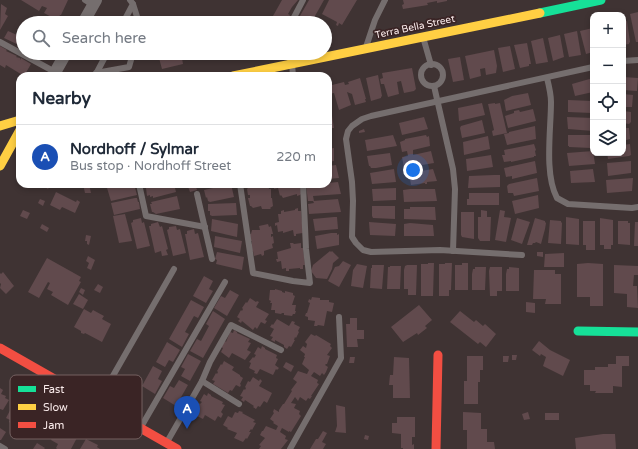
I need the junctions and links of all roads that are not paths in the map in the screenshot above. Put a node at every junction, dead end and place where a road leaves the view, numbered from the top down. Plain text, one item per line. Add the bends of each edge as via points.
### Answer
1 (303, 0) edge
2 (385, 0) edge
3 (601, 0) edge
4 (91, 2) edge
5 (131, 2) edge
6 (86, 16) edge
7 (126, 16) edge
8 (136, 16) edge
9 (295, 16) edge
10 (423, 37) junction
11 (0, 42) edge
12 (366, 49) junction
13 (16, 51) edge
14 (332, 56) edge
15 (30, 60) edge
16 (62, 60) edge
17 (103, 60) edge
18 (131, 60) edge
19 (290, 60) edge
20 (312, 60) edge
21 (638, 60) edge
22 (626, 61) edge
23 (292, 64) junction
24 (431, 64) junction
25 (590, 68) edge
26 (51, 72) edge
27 (55, 72) edge
28 (97, 72) edge
29 (105, 72) edge
30 (253, 72) edge
31 (293, 72) edge
32 (547, 78) junction
33 (434, 86) junction
34 (438, 102) junction
35 (16, 121) edge
36 (0, 126) edge
37 (16, 137) edge
38 (0, 166) edge
39 (140, 188) edge
40 (241, 188) edge
41 (303, 188) edge
42 (198, 194) dead end
43 (638, 207) edge
44 (205, 227) junction
45 (453, 251) junction
46 (522, 255) dead end
47 (212, 259) dead end
48 (174, 269) dead end
49 (225, 282) dead end
50 (339, 317) dead end
51 (578, 331) dead end
52 (638, 332) edge
53 (0, 348) edge
54 (281, 350) dead end
55 (438, 355) dead end
56 (48, 375) edge
57 (113, 375) edge
58 (202, 381) junction
59 (239, 404) dead end
60 (142, 425) edge
61 (142, 429) edge
62 (166, 443) junction
63 (0, 446) edge
64 (5, 449) edge
65 (177, 449) edge
66 (290, 449) edge
67 (436, 449) edge

1 - 9 lane
2 - 12 lane via 374,20
3 - 10 main road, Terra Bella Street
4 - 6 street
5 - 7 lane
5 - 8 lane
10 - 12 main road, Terra Bella Street
10 - 24 lane
11 - 13 lane
12 - 14 main road, Terra Bella Street
15 - 26 lane
16 - 27 street
17 - 28 lane
18 - 29 lane via 129,67
19 - 23 lane
20 - 23 main road, Terra Bella Street
21 - 22 lane
23 - 30 main road, Terra Bella Street
23 - 31 lane
24 - 33 lane via 438,66 443,72 441,82
24 - 33 lane via 425,67 422,76 427,85
25 - 32 lane
32 - 34 lane
32 - 43 lane via 551,101 552,184 557,198 568,204
33 - 34 lane
34 - 45 lane via 454,176
34 - 45 lane via 362,119 348,132 346,139 353,201 352,237 363,250 371,252
35 - 36 main road
37 - 38 main road
39 - 44 lane via 146,216
40 - 41 lane via 253,273 310,283
42 - 44 lane
44 - 47 lane
45 - 46 lane
48 - 57 lane
49 - 60 lane
50 - 66 lane via 341,358
51 - 52 main road
53 - 56 main road
54 - 58 lane via 232,325
55 - 67 main road
58 - 59 lane
58 - 62 lane
61 - 62 main road
62 - 65 main road
63 - 64 lane

